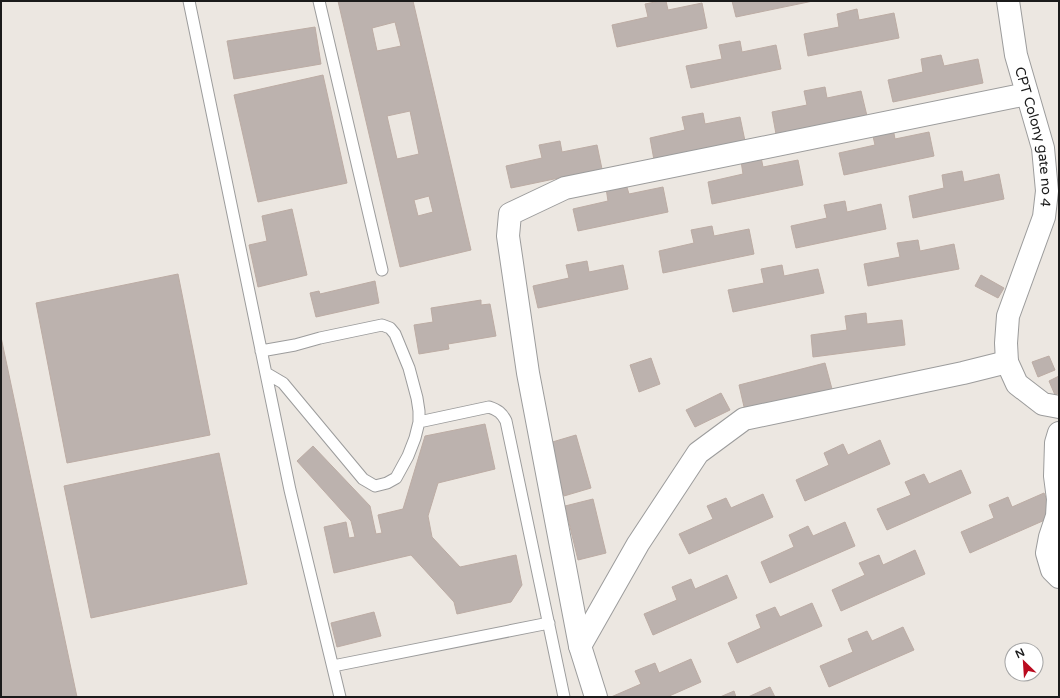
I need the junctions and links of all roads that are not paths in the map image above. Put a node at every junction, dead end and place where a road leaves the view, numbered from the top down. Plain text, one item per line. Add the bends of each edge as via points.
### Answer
1 (190, 1) edge
2 (319, 1) edge
3 (1008, 1) edge
4 (1027, 94) junction
5 (382, 270) dead end
6 (261, 351) junction
7 (1007, 362) junction
8 (266, 373) junction
9 (1059, 407) edge
10 (419, 422) junction
11 (1059, 433) edge
12 (1059, 577) edge
13 (549, 623) junction
14 (580, 646) junction
15 (333, 666) junction
16 (340, 697) edge
17 (564, 697) edge
18 (596, 697) edge

1 - 6 lane
2 - 5 lane
3 - 4 street, CPT Colony gate no 4 via 1016,55
4 - 7 street, CPT Colony gate no 4 via 1043,148 1047,191 1044,217 1008,316
4 - 14 street via 565,188 510,214 508,236 528,372
6 - 8 lane
6 - 10 lane via 382,325 390,328 409,368 417,398
7 - 9 street, CPT Colony gate no 4 via 1016,384 1043,404
7 - 14 street via 744,419 698,453 638,544
8 - 10 lane via 282,382 363,479 376,486 396,478 408,456
8 - 15 lane via 290,490
10 - 13 lane via 489,407 503,415
11 - 12 street via 1054,476 1058,499 1057,516 1047,553 1052,570
13 - 15 lane
13 - 17 lane
14 - 18 street
15 - 16 lane

